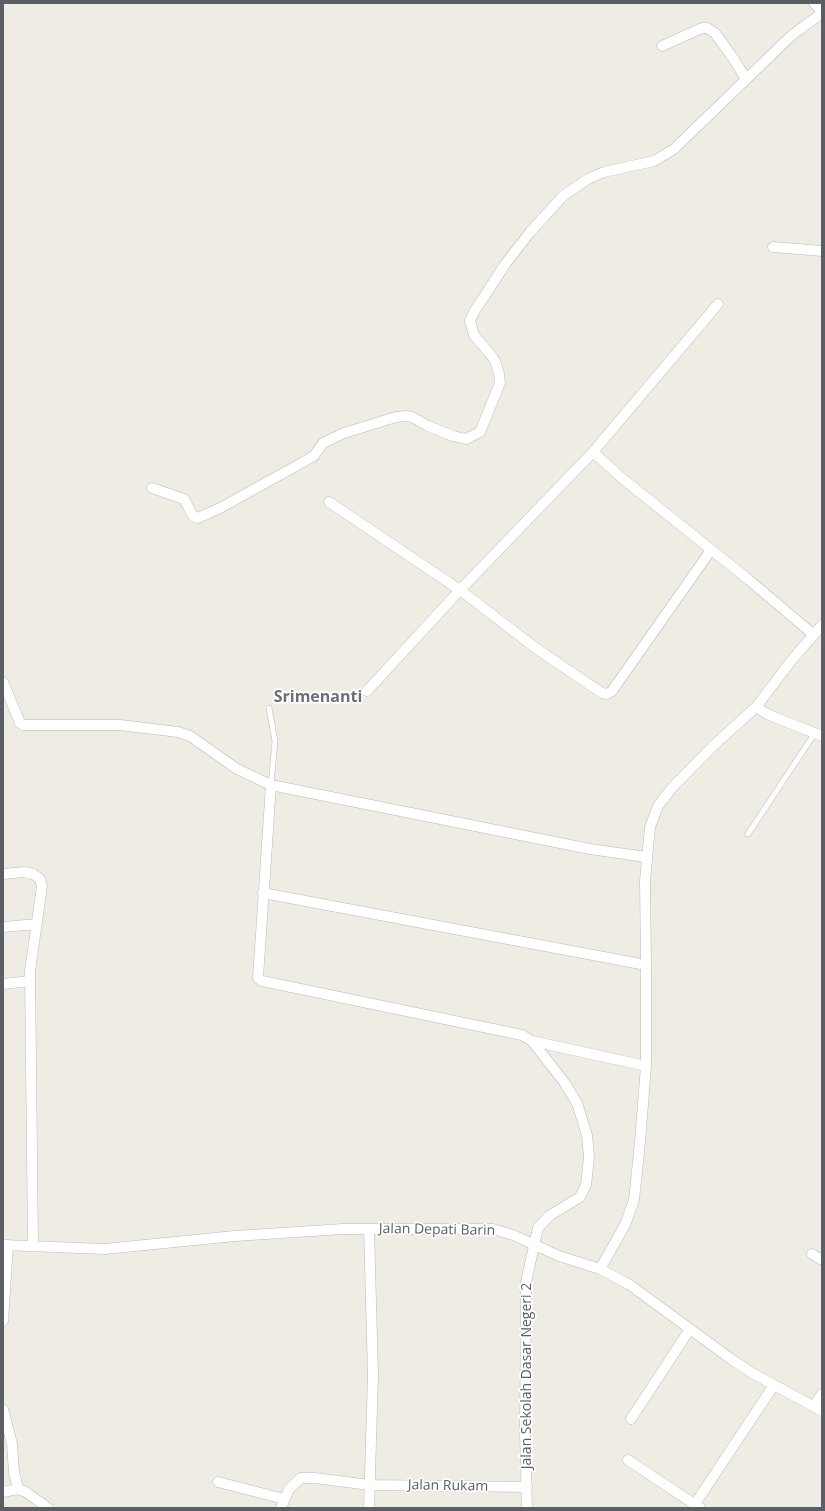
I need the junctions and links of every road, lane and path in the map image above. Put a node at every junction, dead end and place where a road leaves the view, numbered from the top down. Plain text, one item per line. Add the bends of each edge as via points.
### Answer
1 (814, 3) edge
2 (822, 13) edge
3 (662, 46) dead end
4 (746, 79) junction
5 (773, 247) dead end
6 (822, 251) edge
7 (718, 304) dead end
8 (593, 452) junction
9 (152, 488) dead end
10 (329, 502) dead end
11 (711, 550) junction
12 (460, 590) junction
13 (822, 625) edge
14 (814, 635) junction
15 (3, 682) edge
16 (367, 691) dead end
17 (756, 706) junction
18 (269, 708) dead end
19 (818, 735) edge
20 (271, 785) junction
21 (748, 834) dead end
22 (646, 856) junction
23 (3, 874) edge
24 (263, 893) junction
25 (37, 924) junction
26 (3, 927) edge
27 (646, 965) junction
28 (30, 981) junction
29 (3, 984) edge
30 (532, 1041) junction
31 (646, 1066) junction
32 (369, 1229) junction
33 (6, 1245) edge
34 (33, 1246) junction
35 (535, 1246) junction
36 (812, 1254) dead end
37 (822, 1260) edge
38 (600, 1269) junction
39 (3, 1321) edge
40 (690, 1329) junction
41 (774, 1384) junction
42 (822, 1394) edge
43 (818, 1408) edge
44 (3, 1409) edge
45 (631, 1419) dead end
46 (628, 1460) dead end
47 (218, 1482) dead end
48 (370, 1485) junction
49 (526, 1487) junction
50 (18, 1489) junction
51 (3, 1492) edge
52 (282, 1504) edge
53 (698, 1506) edge
54 (48, 1508) edge
55 (370, 1508) edge
56 (527, 1508) edge

1 - 2 street
2 - 4 street via 792,34
3 - 4 street via 707,28 715,33
4 - 9 street via 674,149 644,164 604,172 564,195 506,263 470,321 474,335 495,361 500,383 480,432 466,439 428,426 412,417 396,417 344,433 323,443 314,456 198,518 193,516 184,499
5 - 6 street
7 - 8 street
8 - 11 street
8 - 12 street
10 - 12 street
11 - 12 street via 612,691 607,694 537,649
11 - 14 street
12 - 16 street
13 - 14 street
14 - 17 street
15 - 20 street via 23,725 120,725 178,732 190,736 237,769
17 - 19 street via 769,715
17 - 22 street via 713,746 658,806 650,827
18 - 20 lane via 275,741
19 - 21 lane
20 - 22 street via 590,849
20 - 24 street
22 - 27 street
23 - 25 street via 24,872 40,879 42,886
24 - 27 street
24 - 30 street via 258,976 260,980 522,1035
25 - 26 street
25 - 28 street
27 - 31 street
28 - 29 street
28 - 34 street
30 - 31 street
30 - 35 street, Jalan Sekolah Dasar Negeri 2 via 577,1103 587,1135 589,1157 584,1191 580,1197 541,1223
31 - 38 street via 634,1200 625,1225
32 - 34 street, Jalan Depati Barin via 234,1236 105,1249
32 - 35 street, Jalan Depati Barin via 493,1229
32 - 48 street via 374,1375
33 - 34 street, Jalan Depati Barin
33 - 39 street
35 - 38 street, Jalan Depati Barin
35 - 49 street, Jalan Sekolah Dasar Negeri 2 via 526,1282
36 - 37 street
38 - 40 street, Jalan Depati Barin via 630,1285
40 - 41 street, Jalan Depati Barin via 731,1359
40 - 45 street
41 - 43 street, Jalan Depati Barin
41 - 53 street
42 - 43 street
44 - 50 street via 12,1444
46 - 53 street
47 - 52 street
48 - 49 street, Jalan Rukam
48 - 52 street, Jalan Rukam via 301,1478 289,1489
48 - 55 street
49 - 56 street, Jalan Sekolah Dasar Negeri 2
50 - 51 street
50 - 54 street via 33,1496

